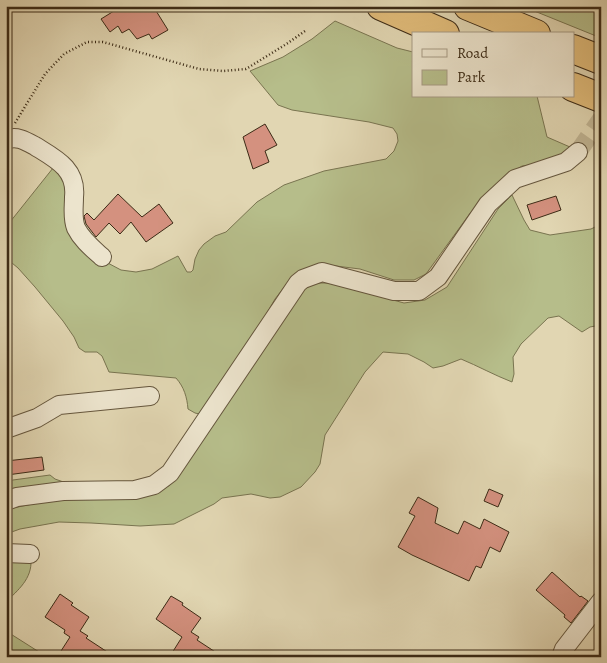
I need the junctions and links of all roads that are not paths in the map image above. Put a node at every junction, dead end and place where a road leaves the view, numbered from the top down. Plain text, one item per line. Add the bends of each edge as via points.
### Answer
1 (381, 6) edge
2 (468, 6) edge
3 (440, 32) edge
4 (531, 32) edge
5 (574, 49) edge
6 (601, 60) edge
7 (574, 87) edge
8 (601, 98) edge
9 (8, 139) edge
10 (578, 152) tunnel mouth
11 (102, 257) dead end
12 (150, 396) dead end
13 (6, 429) edge
14 (6, 501) edge
15 (6, 553) edge
16 (30, 554) dead end
17 (601, 601) edge
18 (560, 657) edge

1 - 3 highway
2 - 4 highway
5 - 6 highway
7 - 8 highway
9 - 11 street via 18,138 62,163 72,176 76,227 85,243
10 - 14 street via 566,162 514,179 488,204 438,277 418,292 394,291 322,272 303,279 170,473 154,485 135,490 63,491
12 - 13 street via 59,405 37,418
15 - 16 street
17 - 18 street

